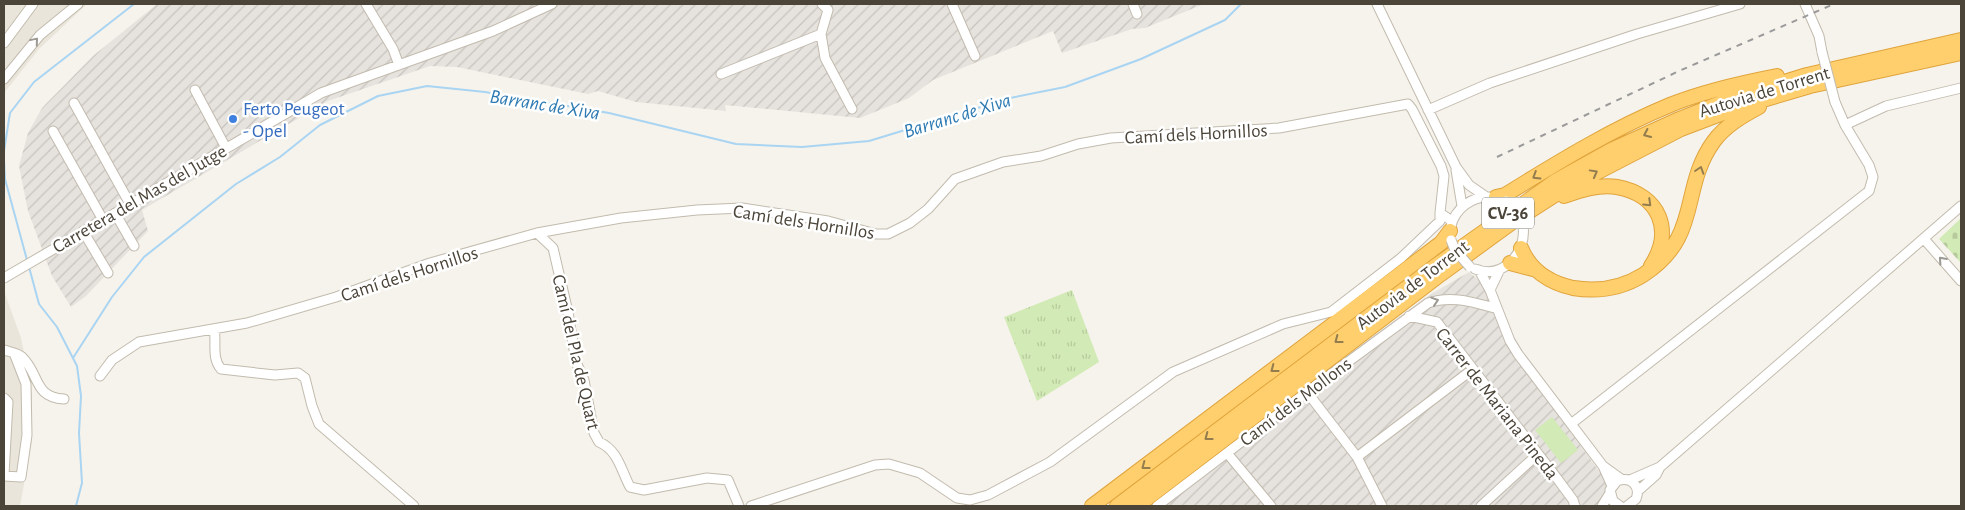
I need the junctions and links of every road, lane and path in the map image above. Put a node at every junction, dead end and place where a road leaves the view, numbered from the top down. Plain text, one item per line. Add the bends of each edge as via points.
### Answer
1 (33, 4) edge
2 (78, 4) edge
3 (366, 4) edge
4 (552, 4) edge
5 (952, 4) edge
6 (1133, 4) edge
7 (1377, 4) edge
8 (1740, 4) edge
9 (1805, 4) edge
10 (827, 6) edge
11 (1137, 14) dead end
12 (821, 34) junction
13 (1961, 36) edge
14 (1961, 40) edge
15 (4, 43) edge
16 (1961, 53) edge
17 (975, 56) dead end
18 (1961, 58) edge
19 (399, 65) junction
20 (721, 74) dead end
21 (4, 79) edge
22 (1961, 88) edge
23 (195, 90) dead end
24 (74, 102) dead end
25 (852, 109) dead end
26 (1428, 110) junction
27 (1845, 124) junction
28 (53, 131) dead end
29 (226, 148) junction
30 (1456, 167) junction
31 (1496, 198) junction
32 (130, 204) junction
33 (1462, 206) junction
34 (1961, 206) edge
35 (115, 213) junction
36 (1440, 213) junction
37 (103, 220) junction
38 (83, 231) junction
39 (1451, 231) junction
40 (537, 233) junction
41 (1924, 239) junction
42 (134, 246) dead end
43 (1521, 248) junction
44 (1505, 266) junction
45 (1533, 268) junction
46 (1474, 269) junction
47 (108, 272) dead end
48 (1647, 272) junction
49 (4, 278) edge
50 (1961, 281) edge
51 (1490, 290) junction
52 (1495, 308) junction
53 (1409, 316) junction
54 (214, 329) junction
55 (1354, 343) junction
56 (4, 350) edge
57 (14, 353) junction
58 (1473, 369) junction
59 (100, 376) dead end
60 (1306, 392) junction
61 (4, 398) edge
62 (64, 399) dead end
63 (1571, 424) junction
64 (1227, 453) junction
65 (1538, 454) junction
66 (1357, 457) junction
67 (1603, 466) junction
68 (1660, 467) junction
69 (4, 476) edge
70 (1626, 480) junction
71 (1611, 490) junction
72 (1638, 499) edge
73 (414, 506) edge
74 (739, 506) edge
75 (751, 506) edge
76 (1092, 506) edge
77 (1117, 506) edge
78 (1137, 506) edge
79 (1157, 506) edge
80 (1271, 506) edge
81 (1382, 506) edge
82 (1481, 506) edge
83 (1575, 506) edge
84 (1602, 506) edge
85 (1620, 506) edge
86 (1628, 506) edge

1 - 15 street
21 -> 2 street via 40,35
3 - 19 street
4 - 19 street, Carretera del Mas del Jutge via 493,31
5 - 17 street
6 - 11 street
7 - 26 street
8 - 26 street via 1490,83
9 - 27 street, bridge via 1816,29 1835,102
10 - 12 street
12 - 20 street
12 - 25 street via 825,58
13 -> 31 highway via 1731,86 1671,105 1603,136
14 -> 77 highway, Autovia de Torrent / CV-36 via 1807,75 1736,97 1611,150 1505,215
55 -> 16 highway, Autovia de Torrent / CV-36 via 1457,263 1561,190 1681,129 1739,107 1810,86
48 -> 18 highway via 1664,260 1678,240 1700,165 1714,141 1736,120 1762,105
19 - 29 street, Carretera del Mas del Jutge via 321,93
22 - 27 street via 1886,106
23 - 29 street
24 - 32 street
26 - 30 street
27 - 63 street via 1870,165 1873,177 1869,191
28 - 37 street
29 - 32 street, Carretera del Mas del Jutge
30 - 31 street via 1469,185
30 - 33 street
31 - 33 street via 1473,199
31 - 43 street, bridge via 1514,208 1523,226
32 - 35 street, Carretera del Mas del Jutge
33 - 39 street
34 - 41 street
35 - 37 street, Carretera del Mas del Jutge
35 - 42 street
36 - 39 street
36 - 40 street, Camí dels Hornillos via 1444,176 1408,104 1279,128 1111,138 1003,162 955,179 928,209 888,234 742,208 621,218
36 - 75 street via 1440,221 1423,239 1331,312 1283,324 1173,372 1050,462 988,495 970,500 957,498 920,473 889,464 875,465
37 - 38 street, Carretera del Mas del Jutge
38 - 47 street
38 - 49 street, Carretera del Mas del Jutge
39 - 46 street, bridge via 1455,250
39 -> 76 highway via 1441,243
40 - 54 street, Camí dels Hornillos via 430,263 336,297
40 - 74 street, Camí del Pla de Quart via 552,248 576,362 587,389 594,433 599,442 609,446 613,452 630,487 644,490 707,478 728,480
50 -> 41 street
41 - 68 street
43 - 44 street
43 - 45 highway
44 - 45 highway
44 - 46 street
44 - 51 street
45 - 48 highway via 1560,284 1592,290 1623,284
46 - 51 street
55 -> 48 highway via 1514,228 1563,196 1592,187 1617,187 1636,193 1652,204 1661,222 1663,238 1658,255
51 - 52 street
53 -> 52 street, Camí dels Mollons via 1442,298
52 - 63 street via 1518,354
53 - 58 street, Carrer de Mariana Pineda via 1437,322
53 - 60 street, Camí dels Mollons
54 - 59 street, Camí dels Hornillos via 139,342 112,360
54 - 73 street via 215,358 221,369 298,374 305,378 320,424
55 - 78 highway, Autovia de Torrent / CV-36
56 - 57 street
57 - 62 street via 21,355 30,366 45,394
57 - 69 street via 26,384 27,435 21,477
58 - 65 street, Carrer de Mariana Pineda
58 - 66 street
60 - 64 street, Camí dels Mollons
60 - 66 street
61 - 69 street via 8,402
63 - 67 street
64 - 79 street, Camí dels Mollons
64 - 80 street
65 - 82 street
65 - 83 street, Carrer de Mariana Pineda
66 - 81 street
67 - 70 street
67 - 71 street
68 - 70 street
68 - 72 street
70 - 71 street
70 - 72 street
71 - 84 street
71 - 85 street via 1613,501
72 - 86 street

